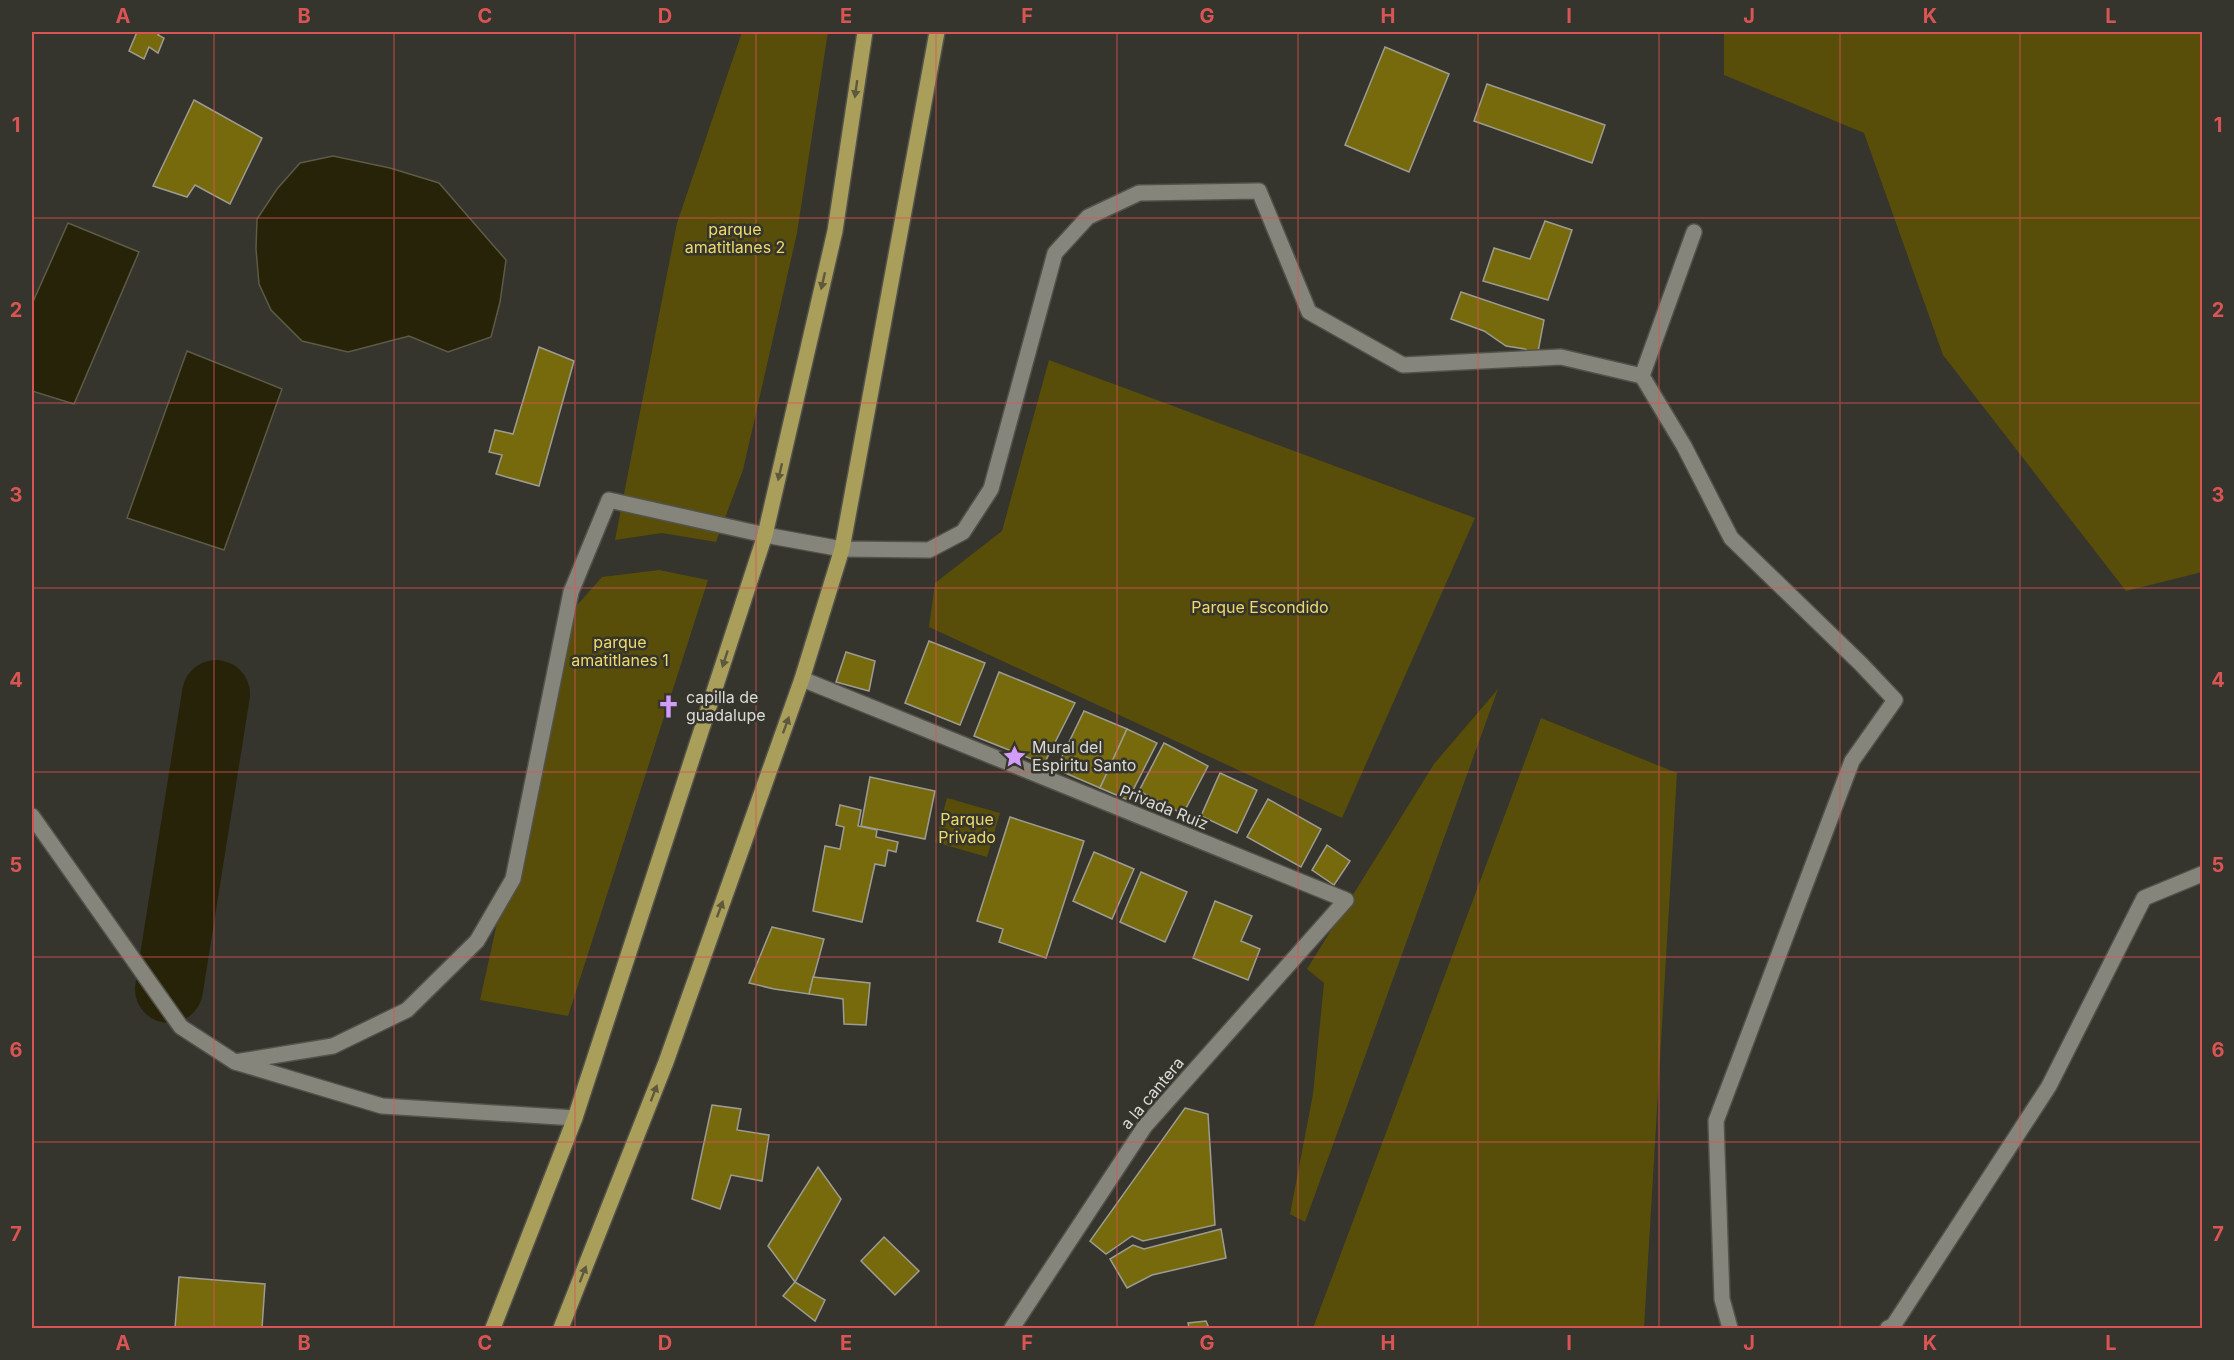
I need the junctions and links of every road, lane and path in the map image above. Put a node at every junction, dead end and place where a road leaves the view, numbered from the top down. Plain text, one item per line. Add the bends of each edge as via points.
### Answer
1 (865, 32) edge
2 (937, 32) edge
3 (1694, 232) dead end
4 (1642, 376) junction
5 (765, 535) junction
6 (842, 549) junction
7 (802, 679) junction
8 (32, 816) edge
9 (2202, 874) edge
10 (1346, 900) joint
11 (235, 1062) junction
12 (575, 1118) junction
13 (493, 1329) edge
14 (561, 1329) edge
15 (1012, 1329) edge
16 (1730, 1329) edge
17 (1888, 1329) edge

1 -> 5 main road via 835,231
2 - 6 main road
3 - 4 street
4 - 6 street via 1561,357 1403,365 1309,312 1259,191 1139,193 1088,217 1055,253 991,489 963,532 929,550
4 - 16 street via 1731,537 1895,700 1852,761 1716,1121 1722,1299
5 - 6 street
5 - 11 street via 609,500 572,592 513,879 477,941 407,1011 333,1046
5 -> 12 main road
6 - 7 main road
7 - 10 street, Privada Ruiz
14 -> 7 main road via 666,1062
8 - 11 street via 181,1027
9 - 17 street via 2144,898 2049,1086
10 - 15 street, a la cantera via 1144,1126
11 - 12 street via 382,1106
12 - 13 main road

